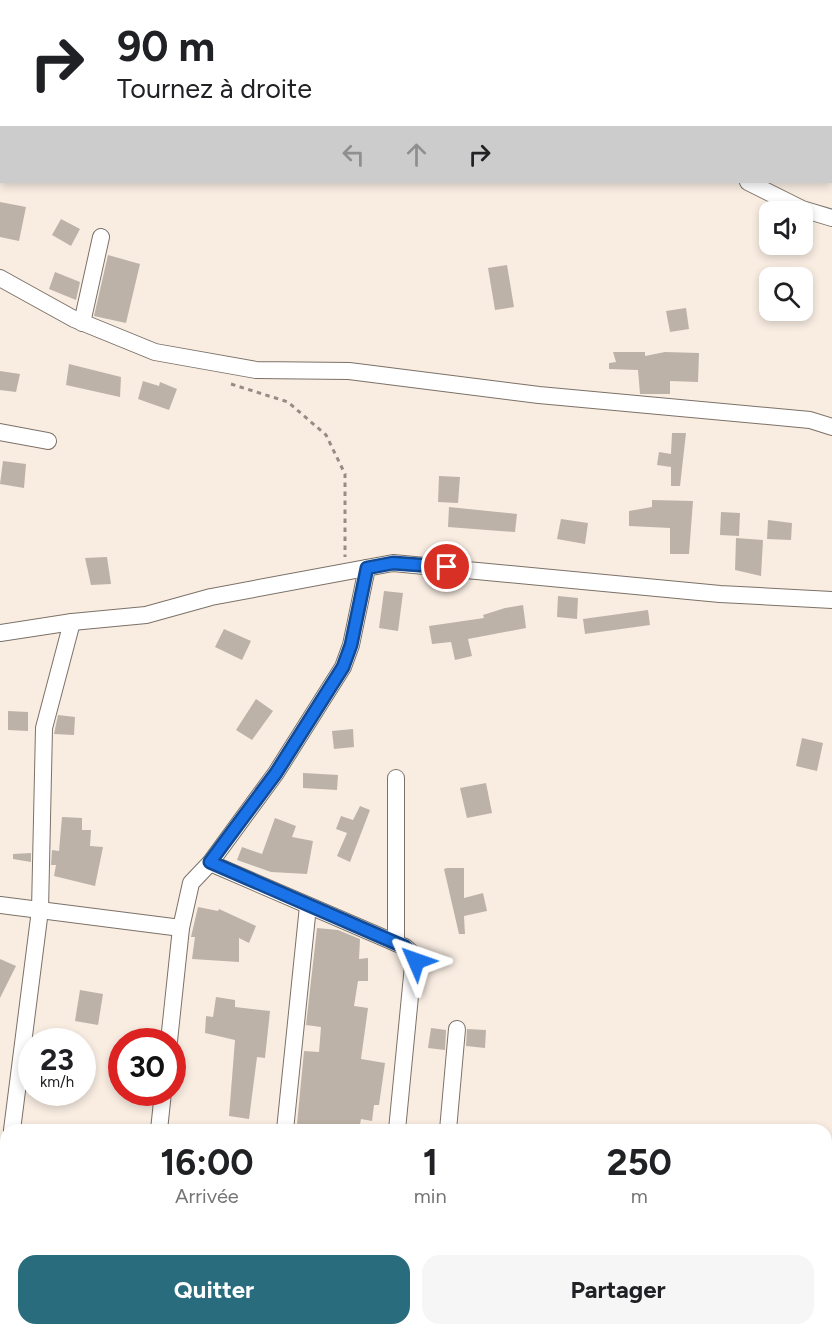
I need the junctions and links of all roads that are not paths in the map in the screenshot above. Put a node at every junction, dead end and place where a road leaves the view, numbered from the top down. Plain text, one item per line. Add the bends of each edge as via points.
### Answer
1 (750, 183) edge
2 (832, 218) edge
3 (101, 237) dead end
4 (0, 278) edge
5 (82, 323) junction
6 (832, 428) edge
7 (0, 432) edge
8 (48, 441) dead end
9 (367, 568) junction
10 (832, 600) edge
11 (72, 622) junction
12 (0, 633) edge
13 (396, 778) dead end
14 (210, 862) junction
15 (0, 905) edge
16 (308, 906) junction
17 (40, 910) junction
18 (181, 928) junction
19 (396, 943) junction
20 (170, 1028) edge
21 (457, 1029) dead end
22 (162, 1106) edge
23 (13, 1124) edge
24 (160, 1124) edge
25 (286, 1124) edge
26 (398, 1124) edge
27 (449, 1124) edge

1 - 2 street
3 - 5 street
4 - 5 street
5 - 6 street via 155,352 256,370 349,371 538,395 810,420
7 - 8 street
9 - 10 street via 402,563 720,594
9 - 11 street via 211,597 146,615
9 - 14 street via 343,667 276,773
11 - 12 street
11 - 17 street via 44,728
13 - 19 street
14 - 16 street
14 - 18 street via 191,883
15 - 17 street
16 - 19 street
16 - 25 street
17 - 18 street
17 - 23 street
18 - 20 street
19 - 26 street via 411,951 416,961
21 - 27 street
22 - 24 street

